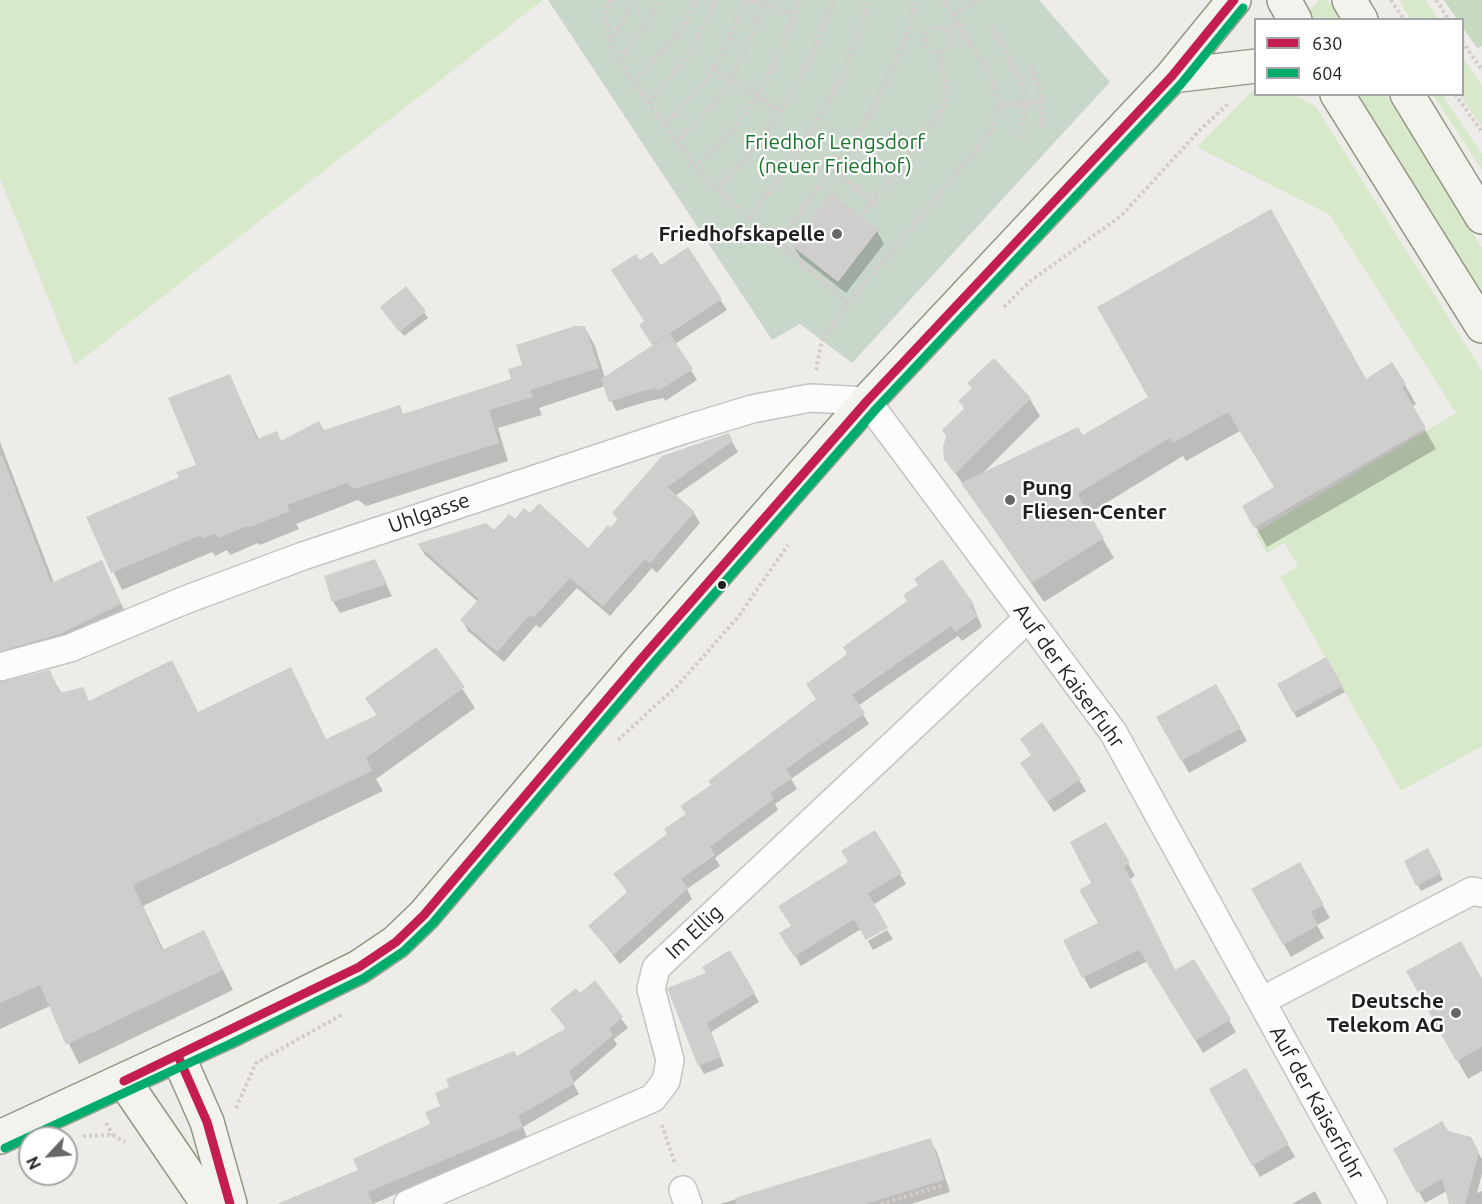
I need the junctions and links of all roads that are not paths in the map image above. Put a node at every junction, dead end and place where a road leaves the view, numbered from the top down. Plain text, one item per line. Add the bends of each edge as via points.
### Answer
1 (1234, 0) edge
2 (1284, 0) edge
3 (1349, 0) edge
4 (1294, 18) edge
5 (1360, 18) edge
6 (1254, 66) edge
7 (1172, 76) junction
8 (1329, 96) edge
9 (1408, 96) edge
10 (1343, 106) edge
11 (1482, 218) edge
12 (1482, 326) edge
13 (867, 401) junction
14 (1028, 618) junction
15 (0, 667) edge
16 (1482, 893) edge
17 (1261, 1001) junction
18 (178, 1056) junction
19 (124, 1081) junction
20 (0, 1137) edge
21 (208, 1204) edge
22 (230, 1204) edge
23 (408, 1204) edge
24 (1374, 1204) edge

1 - 7 main road
2 - 4 main road
3 - 5 main road
6 - 7 main road
7 - 13 main road
8 - 10 main road
9 - 11 main road
10 - 12 main road
13 - 14 street, Auf der Kaiserfuhr
13 - 15 street, Uhlgasse via 810,398 752,409 683,429 303,556 70,648
13 - 18 main road via 396,942 359,967
14 - 17 street, Auf der Kaiserfuhr via 1113,732
14 - 23 street, Im Ellig via 656,968 651,988 670,1060 666,1080 653,1098
16 - 17 street, Auf der Kaiserfuhr via 1472,891
17 - 24 street, Auf der Kaiserfuhr
18 - 19 main road
18 - 22 main road via 207,1122
19 - 20 main road
19 - 21 main road

